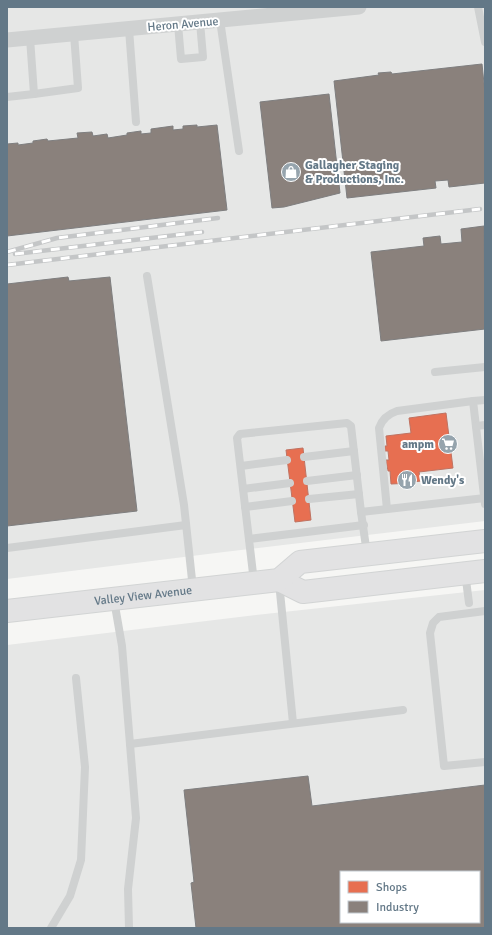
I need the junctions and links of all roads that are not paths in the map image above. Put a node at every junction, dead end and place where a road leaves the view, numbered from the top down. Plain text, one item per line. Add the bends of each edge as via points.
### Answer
1 (359, 7) edge
2 (478, 7) edge
3 (322, 9) edge
4 (220, 20) junction
5 (200, 22) junction
6 (178, 24) junction
7 (129, 29) junction
8 (74, 34) junction
9 (30, 38) junction
10 (7, 40) edge
11 (485, 42) edge
12 (34, 94) junction
13 (7, 97) edge
14 (136, 122) dead end
15 (239, 151) dead end
16 (147, 276) dead end
17 (485, 367) edge
18 (435, 372) dead end
19 (485, 400) edge
20 (473, 401) junction
21 (485, 425) edge
22 (476, 426) junction
23 (482, 446) edge
24 (354, 451) junction
25 (304, 457) dead end
26 (288, 460) dead end
27 (240, 466) junction
28 (483, 466) edge
29 (357, 475) junction
30 (307, 481) dead end
31 (290, 483) dead end
32 (243, 489) junction
33 (359, 494) junction
34 (309, 499) dead end
35 (292, 501) dead end
36 (485, 501) edge
37 (245, 507) junction
38 (387, 509) junction
39 (361, 512) junction
40 (186, 525) junction
41 (364, 525) junction
42 (249, 539) junction
43 (485, 541) edge
44 (7, 548) edge
45 (367, 555) junction
46 (476, 576) edge
47 (279, 580) junction
48 (254, 583) junction
49 (193, 590) junction
50 (114, 599) junction
51 (469, 603) dead end
52 (7, 611) edge
53 (485, 611) edge
54 (76, 678) dead end
55 (402, 710) dead end
56 (293, 723) junction
57 (130, 744) junction
58 (485, 762) edge
59 (51, 928) edge
60 (129, 928) edge

1 - 3 street, Heron Avenue
2 - 11 lane
3 - 4 street, Heron Avenue
4 - 5 street, Heron Avenue
4 - 15 lane
5 - 6 street, Heron Avenue
5 - 6 lane via 203,57 181,60
6 - 7 street, Heron Avenue
7 - 8 street, Heron Avenue
7 - 14 lane
8 - 9 street, Heron Avenue
8 - 12 lane via 78,88
9 - 10 street, Heron Avenue
9 - 12 lane
12 - 13 lane
16 - 40 lane
17 - 18 lane
19 - 20 lane
20 - 22 lane
20 - 38 lane via 397,411 384,418 378,428
21 - 22 lane
22 - 23 lane
23 - 28 lane
24 - 25 lane
24 - 27 lane via 351,426 348,423 240,434 237,438
24 - 29 lane
26 - 27 lane
27 - 32 lane
28 - 36 lane
29 - 30 lane
29 - 33 lane
31 - 32 lane
32 - 37 lane
33 - 34 lane
33 - 39 lane
35 - 37 lane
36 - 38 lane
37 - 42 lane
38 - 39 lane
39 - 41 lane
40 - 44 lane
40 - 49 lane
41 - 42 lane
41 - 45 lane
42 - 48 lane
43 - 45 main road
45 - 47 main road via 300,562
46 - 47 main road via 303,592
46 - 51 lane
47 - 48 main road, Valley View Avenue
47 - 56 lane
48 - 49 main road, Valley View Avenue
49 - 50 main road, Valley View Avenue
50 - 52 main road, Valley View Avenue
50 - 57 lane via 122,646
53 - 58 lane via 439,617 433,623 430,633 444,766
54 - 59 lane via 85,767 81,860 70,896
55 - 56 lane
56 - 57 lane
57 - 60 lane via 136,818 128,890

